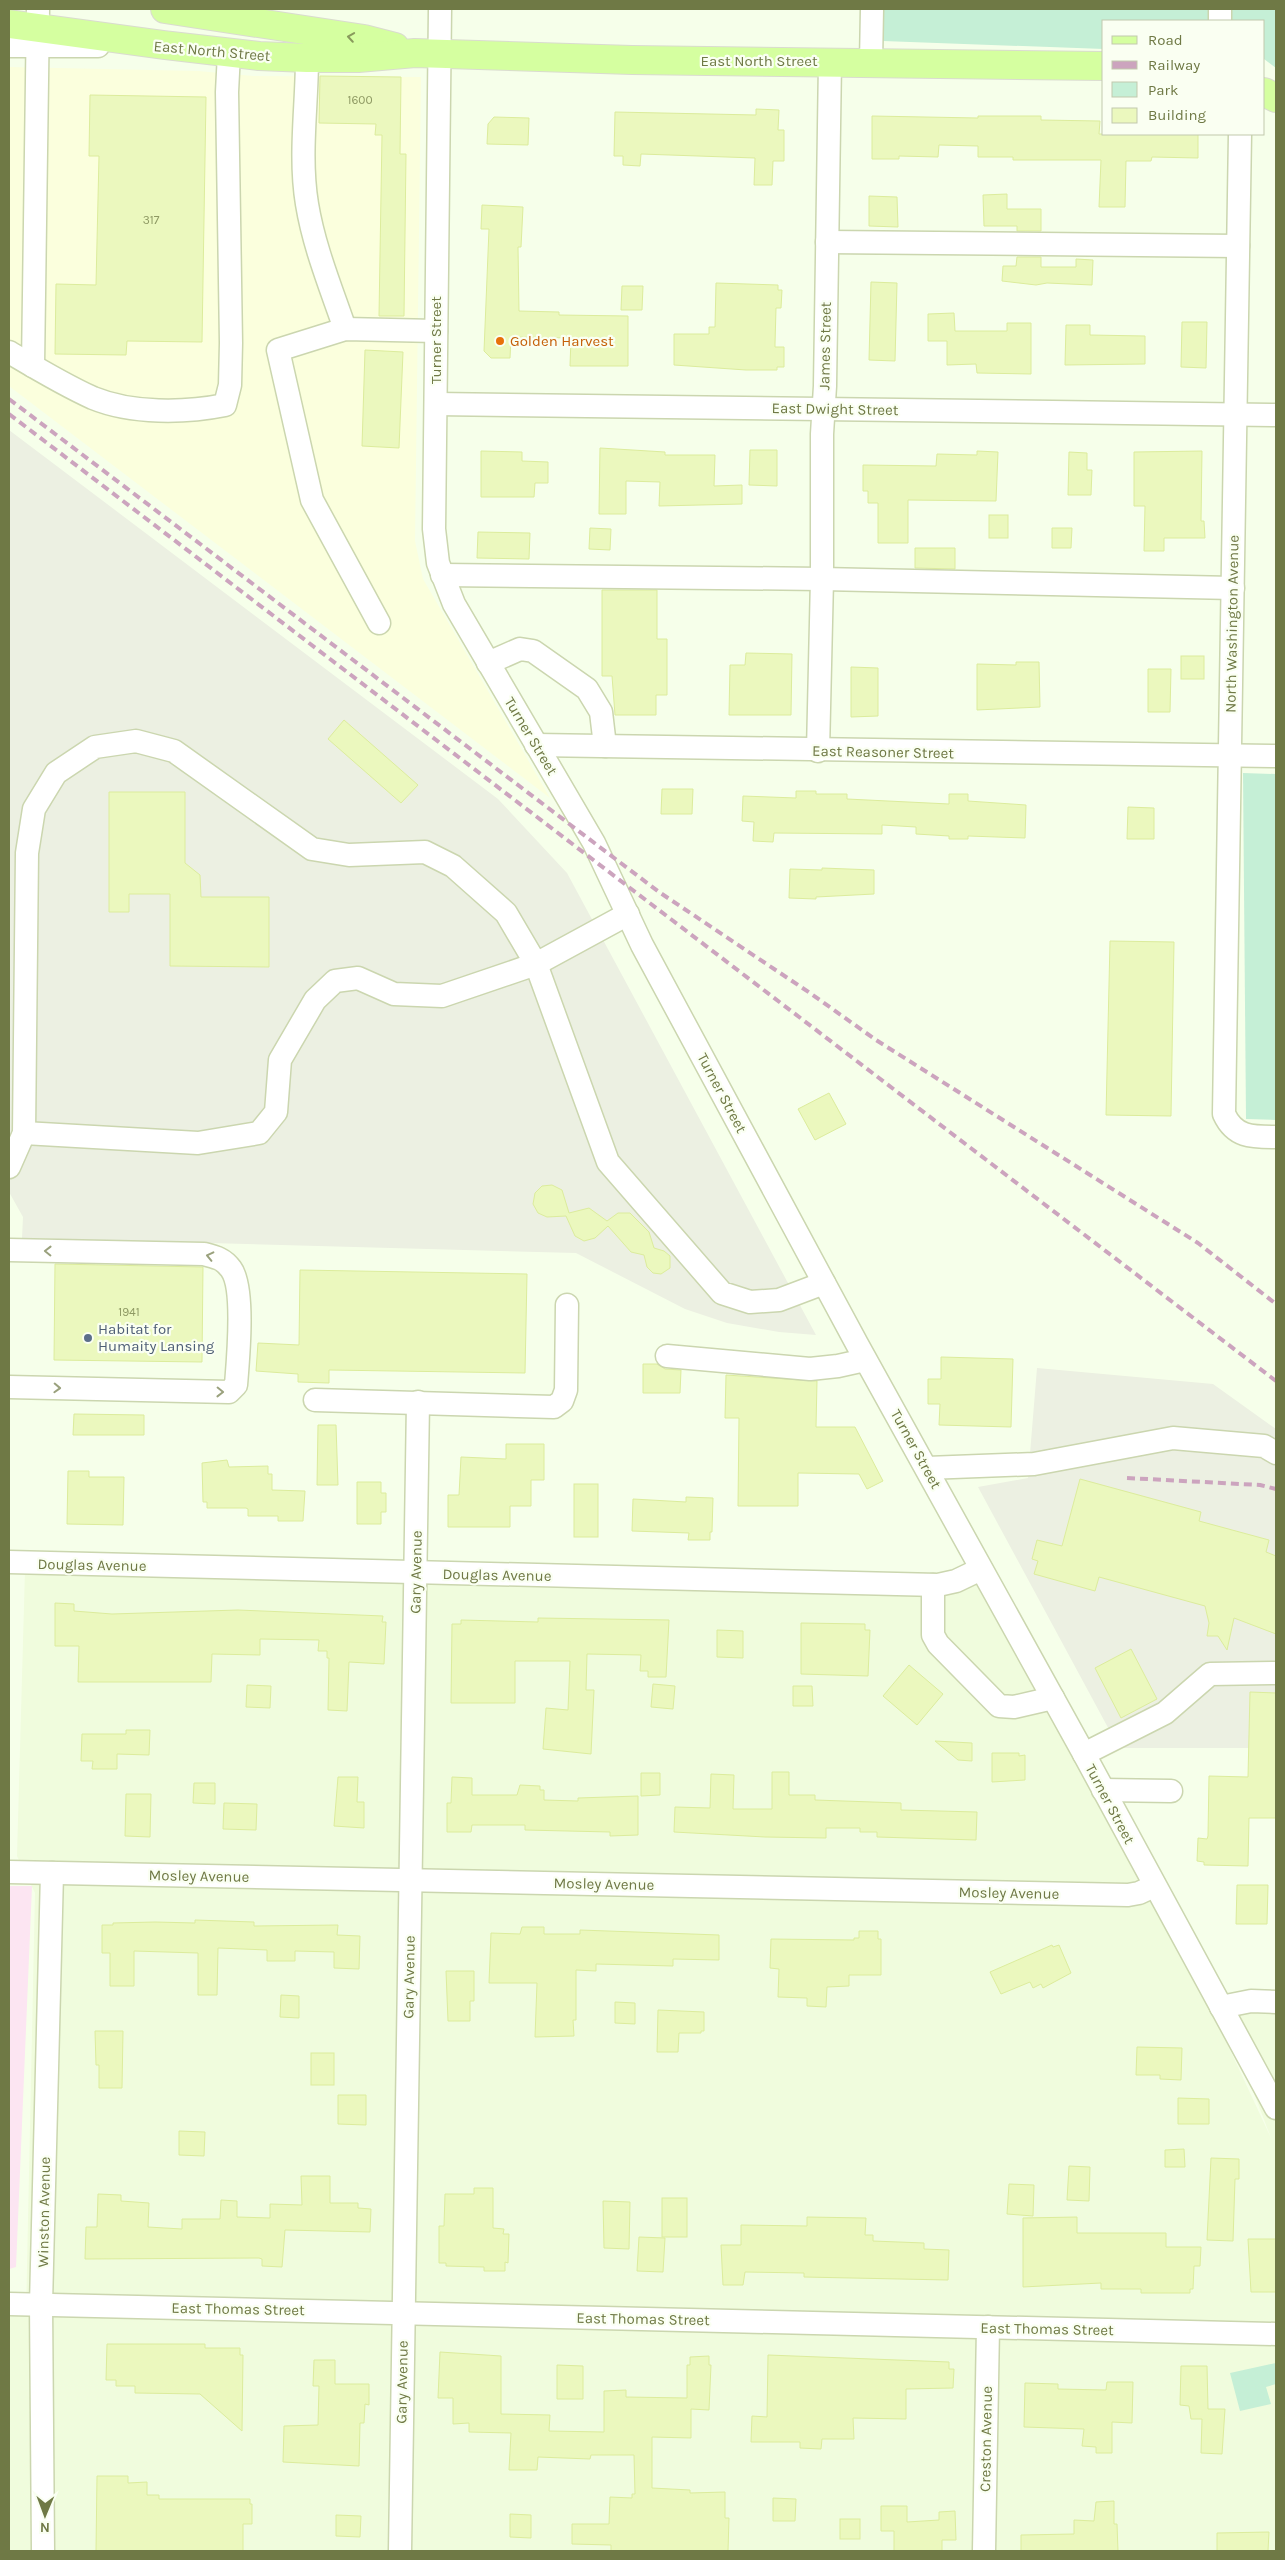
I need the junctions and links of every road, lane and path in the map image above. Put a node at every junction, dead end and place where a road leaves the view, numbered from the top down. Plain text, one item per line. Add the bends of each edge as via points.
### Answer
1 (165, 9) edge
2 (440, 9) edge
3 (872, 9) edge
4 (9, 24) edge
5 (38, 28) edge
6 (9, 46) edge
7 (229, 53) junction
8 (427, 53) junction
9 (307, 58) junction
10 (830, 62) junction
11 (871, 62) junction
12 (1102, 66) edge
13 (1240, 135) edge
14 (827, 242) junction
15 (1238, 246) junction
16 (345, 329) junction
17 (436, 331) junction
18 (9, 352) edge
19 (33, 366) junction
20 (436, 404) junction
21 (823, 409) junction
22 (1234, 415) junction
23 (1276, 415) edge
24 (442, 575) junction
25 (822, 579) junction
26 (1233, 588) junction
27 (379, 623) dead end
28 (488, 663) junction
29 (536, 745) junction
30 (605, 746) junction
31 (818, 751) junction
32 (1229, 756) junction
33 (1276, 756) edge
34 (628, 914) junction
35 (536, 964) junction
36 (24, 1133) junction
37 (1276, 1137) edge
38 (9, 1167) edge
39 (9, 1250) edge
40 (824, 1283) junction
41 (567, 1305) dead end
42 (667, 1356) dead end
43 (866, 1360) junction
44 (9, 1387) edge
45 (315, 1400) dead end
46 (418, 1402) junction
47 (1276, 1454) edge
48 (927, 1468) junction
49 (9, 1562) edge
50 (981, 1569) junction
51 (416, 1573) junction
52 (934, 1585) junction
53 (1276, 1673) edge
54 (1053, 1698) junction
55 (1084, 1754) junction
56 (1103, 1790) junction
57 (1171, 1791) dead end
58 (9, 1872) edge
59 (52, 1873) junction
60 (410, 1880) junction
61 (1154, 1886) junction
62 (1276, 2002) edge
63 (1221, 2007) junction
64 (1276, 2108) edge
65 (9, 2304) edge
66 (41, 2304) junction
67 (403, 2312) junction
68 (988, 2327) junction
69 (1276, 2334) edge
70 (43, 2551) edge
71 (400, 2551) edge
72 (984, 2551) edge

8 -> 1 main road, East North Street via 364,39
2 - 8 street, Turner Street
3 - 11 street
4 - 5 main road, East North Street
5 - 6 street
5 - 7 main road, East North Street
5 - 19 street
7 - 9 main road, East North Street
7 - 19 street via 231,343 230,385 225,405 195,411 145,410 94,398
8 - 9 main road, East North Street
8 - 10 main road, East North Street via 623,60
8 - 17 street, Turner Street
9 - 16 street via 303,157 307,204 324,271
10 - 11 main road, East North Street
10 - 14 street, James Street
11 - 12 main road, East North Street
13 - 15 street, North Washington Avenue
14 - 15 street
14 - 21 street, James Street
15 - 22 street, North Washington Avenue
16 - 17 street
16 - 27 street via 278,350 312,500
17 - 20 street, Turner Street
18 - 19 street
20 - 21 street, East Dwight Street
20 - 24 street, Turner Street via 434,529
21 - 22 street, East Dwight Street
21 - 25 street, James Street
22 - 23 street, East Dwight Street
22 - 26 street, North Washington Avenue
24 - 25 street
24 - 28 street, Turner Street via 454,604
25 - 26 street
25 - 31 street, James Street
26 - 32 street, North Washington Avenue
28 - 29 street, Turner Street
28 - 30 street via 520,649 533,652 587,689 601,712
29 - 30 street, East Reasoner Street
29 - 34 street, Turner Street via 594,843
30 - 31 street, East Reasoner Street
31 - 32 street, East Reasoner Street
32 - 33 street, East Reasoner Street
32 - 37 street, North Washington Avenue via 1224,1114 1236,1132 1249,1137
34 - 35 street
34 - 40 street, Turner Street
35 - 36 street via 442,996 394,994 358,978 335,981 315,1000 280,1060 276,1112 259,1133 198,1143
35 - 36 street via 506,913 453,866 425,852 349,855 312,849 174,751 136,741 95,747 56,773 34,809 27,852
35 - 40 street via 608,1162 722,1293 750,1302 778,1300
36 - 38 street
44 -> 39 street via 229,1392 236,1385 239,1348 238,1292 232,1270 221,1258 204,1254
40 - 43 street, Turner Street
41 - 46 street via 566,1390 562,1401 554,1407
42 - 43 street via 810,1369
43 - 48 street, Turner Street
45 - 46 street
46 - 51 street, Gary Avenue
47 - 48 street via 1264,1446 1173,1438 1034,1464
48 - 50 street, Turner Street
49 - 51 street, Douglas Avenue
50 - 52 street, Douglas Avenue via 956,1581
50 - 54 street, Turner Street
51 - 52 street, Douglas Avenue
51 - 60 street, Gary Avenue
52 - 54 street via 933,1635 999,1706 1014,1707
53 - 55 street via 1210,1674 1165,1713
54 - 55 street, Turner Street
55 - 56 street, Turner Street
56 - 57 street
56 - 61 street, Turner Street
58 - 59 street, Mosley Avenue
59 - 60 street, Mosley Avenue
59 - 66 street, Winston Avenue
60 - 61 street, Mosley Avenue via 1128,1895
60 - 67 street, Gary Avenue
61 - 63 street, Turner Street
62 - 63 street via 1251,2001
63 - 64 street, Turner Street
65 - 66 street, East Thomas Street
66 - 67 street, East Thomas Street
66 - 70 street, Winston Avenue
67 - 68 street, East Thomas Street
67 - 71 street, Gary Avenue
68 - 69 street, East Thomas Street
68 - 72 street, Creston Avenue

